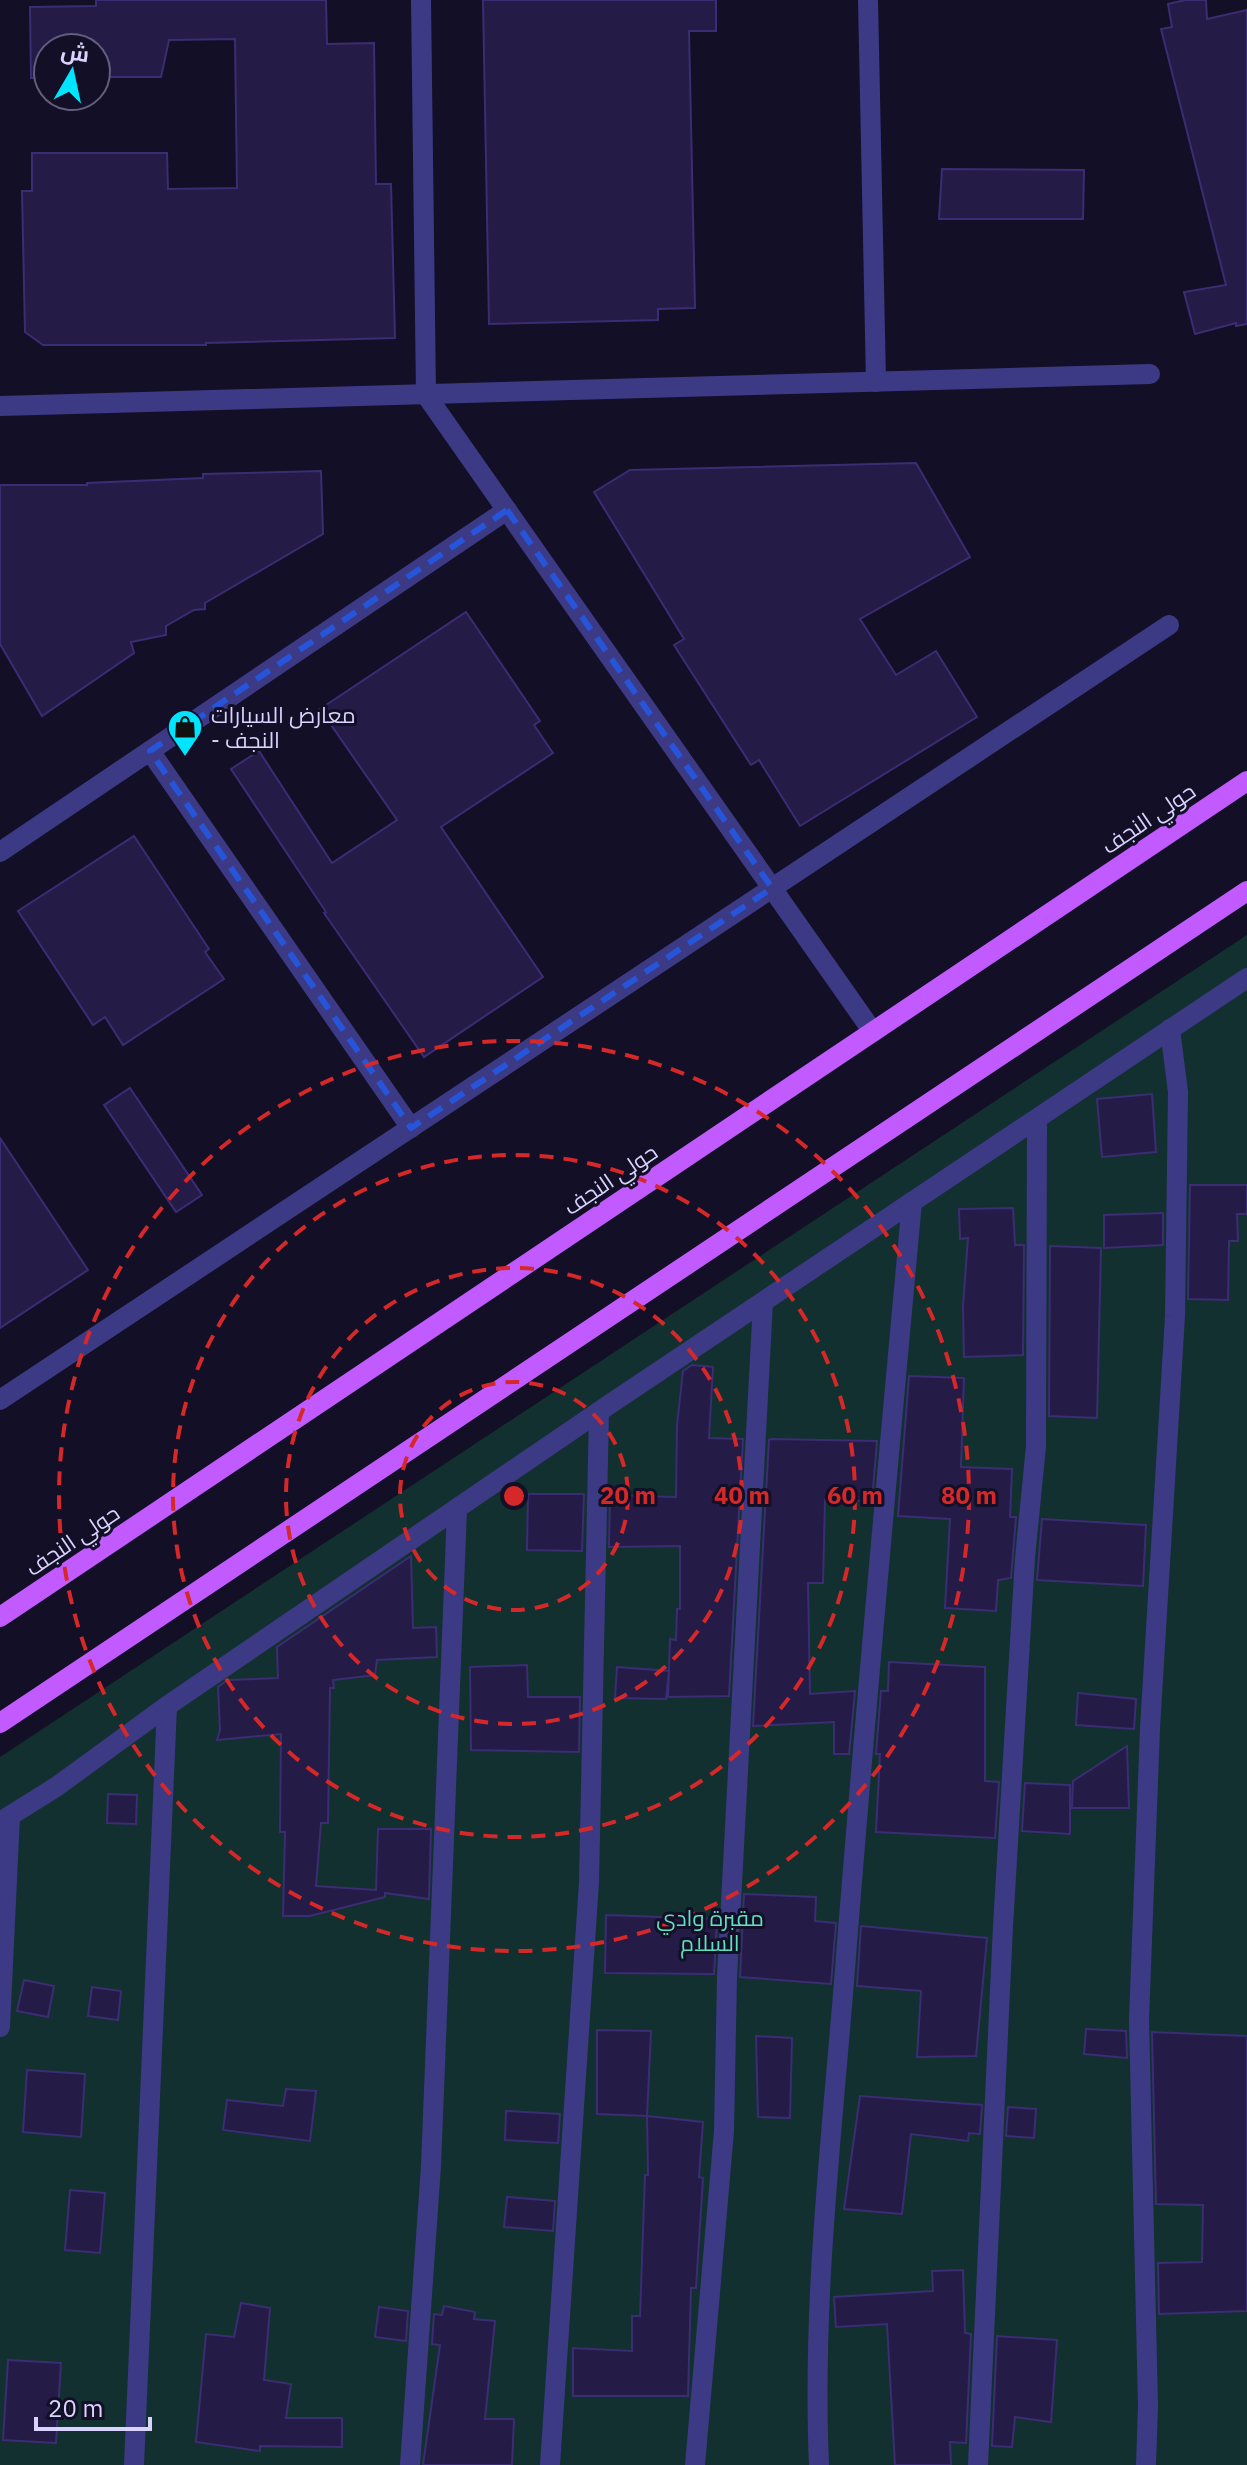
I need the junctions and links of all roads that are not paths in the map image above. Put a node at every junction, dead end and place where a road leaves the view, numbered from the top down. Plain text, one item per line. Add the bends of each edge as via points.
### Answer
1 (421, 0) edge
2 (868, 0) edge
3 (1150, 374) dead end
4 (876, 382) junction
5 (426, 395) junction
6 (0, 406) edge
7 (507, 510) junction
8 (1169, 625) dead end
9 (150, 751) junction
10 (1247, 781) edge
11 (0, 852) edge
12 (772, 888) junction
13 (1247, 891) edge
14 (1247, 978) edge
15 (1170, 1029) junction
16 (873, 1032) junction
17 (1037, 1119) junction
18 (411, 1128) junction
19 (912, 1202) junction
20 (763, 1302) junction
21 (0, 1400) edge
22 (599, 1412) junction
23 (457, 1510) junction
24 (0, 1617) edge
25 (167, 1706) junction
26 (0, 1723) edge
27 (5, 1819) edge
28 (0, 2027) edge
29 (134, 2465) edge
30 (410, 2465) edge
31 (550, 2465) edge
32 (695, 2465) edge
33 (819, 2465) edge
34 (978, 2465) edge
35 (1146, 2465) edge

1 - 5 street
2 - 4 street
3 - 4 street
4 - 5 street
5 - 6 street
5 - 7 street
7 - 9 street
7 - 12 street
8 - 12 street
9 - 11 street
9 - 18 street
10 - 16 main road, حولي النجف
12 - 16 street
12 - 18 street
13 - 26 main road
14 - 15 street
15 - 17 street
15 - 35 street via 1178,1092 1175,1316 1139,2020
16 - 24 main road, حولي النجف
17 - 19 street
17 - 34 street via 1036,1446 1003,1926
18 - 21 street
19 - 20 street
19 - 33 street via 819,2294
20 - 22 street
20 - 32 street via 727,1977 724,2131
22 - 23 street
22 - 31 street via 589,1882
23 - 25 street
23 - 30 street via 431,2166
25 - 27 street
25 - 29 street
27 - 28 street

